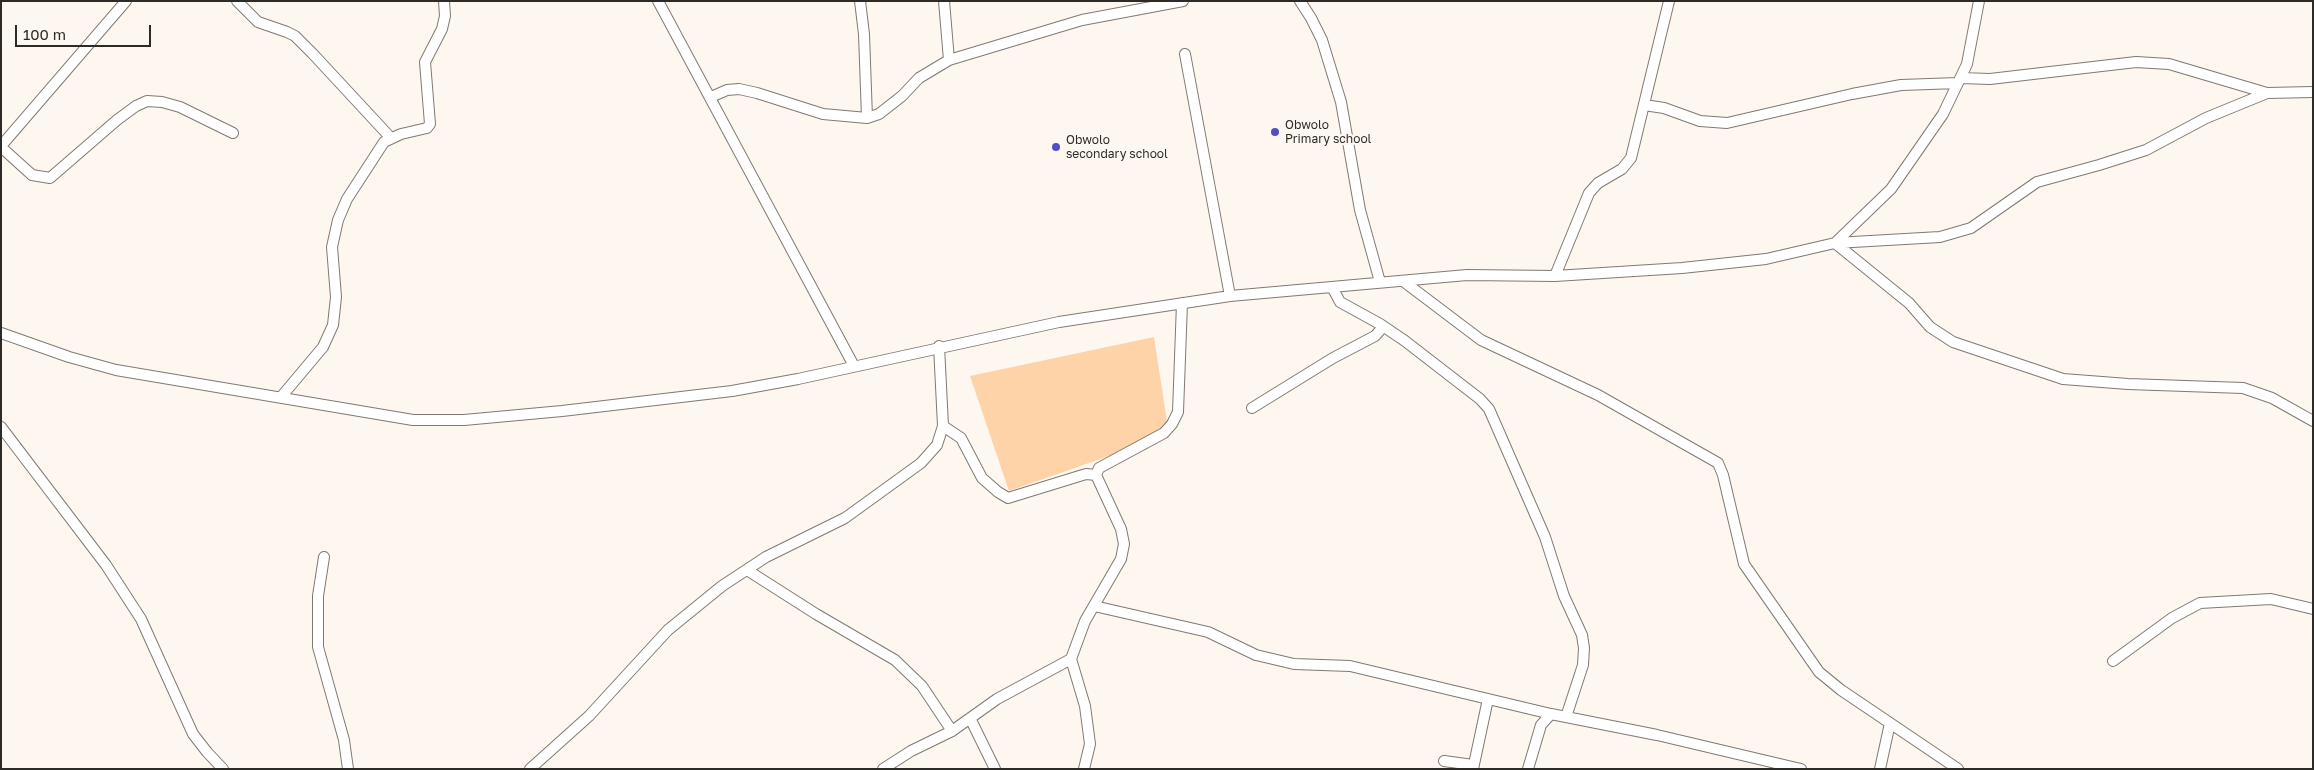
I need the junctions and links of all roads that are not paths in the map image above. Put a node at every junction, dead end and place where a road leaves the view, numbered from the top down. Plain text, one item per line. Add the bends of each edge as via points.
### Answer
1 (126, 1) edge
2 (237, 1) edge
3 (444, 1) edge
4 (658, 1) edge
5 (860, 1) edge
6 (944, 1) edge
7 (1183, 1) edge
8 (1300, 1) edge
9 (1669, 1) edge
10 (1979, 1) edge
11 (1185, 54) dead end
12 (949, 60) junction
13 (1960, 81) junction
14 (2313, 92) edge
15 (2267, 93) junction
16 (711, 96) junction
17 (1644, 105) junction
18 (867, 118) junction
19 (233, 133) dead end
20 (390, 137) junction
21 (1, 146) edge
22 (1835, 243) junction
23 (1555, 276) junction
24 (1403, 281) junction
25 (1380, 282) junction
26 (1332, 287) junction
27 (1230, 296) junction
28 (1182, 303) junction
29 (1384, 327) junction
30 (1, 333) edge
31 (939, 346) junction
32 (854, 366) junction
33 (281, 397) junction
34 (1252, 408) dead end
35 (2313, 420) edge
36 (943, 426) junction
37 (1, 428) edge
38 (1096, 475) junction
39 (324, 557) dead end
40 (747, 570) junction
41 (1094, 606) junction
42 (2313, 609) edge
43 (1071, 659) junction
44 (2113, 662) dead end
45 (1488, 699) junction
46 (1551, 714) junction
47 (1566, 717) junction
48 (970, 718) junction
49 (1890, 723) junction
50 (952, 731) junction
51 (1444, 760) dead end
52 (1473, 767) edge
53 (223, 769) edge
54 (348, 769) edge
55 (530, 769) edge
56 (883, 769) edge
57 (995, 769) edge
58 (1084, 769) edge
59 (1528, 769) edge
60 (1801, 769) edge
61 (1880, 769) edge
62 (1958, 769) edge

1 - 21 street
2 - 20 street via 258,22 294,36
3 - 20 street via 442,29 425,62 430,124 427,128
4 - 16 street
5 - 18 street
6 - 12 street
7 - 12 street via 1082,20
8 - 25 street via 1322,40 1341,102 1360,210
9 - 17 street
10 - 13 street via 1967,64
11 - 27 street
12 - 18 street via 919,78 879,114
13 - 15 street via 2136,62 2169,64
13 - 17 street via 1860,92 1727,123 1700,121 1664,108
13 - 22 street via 1943,114 1905,171 1891,189
14 - 15 street
15 - 22 street via 2206,118 2146,150 2037,182 1971,228 1940,237
16 - 18 street via 739,89 823,114
16 - 32 street
17 - 23 street via 1631,158 1622,169 1598,183 1590,193
19 - 21 street via 180,107 147,101 117,120 50,178 32,175
20 - 33 street via 347,199 338,220 332,247 336,297 333,325 323,347
22 - 23 street via 1766,259
22 - 35 street via 1909,303 1930,327 1953,342 2063,379 2243,388 2272,398
23 - 24 street via 1467,275
24 - 25 street
24 - 49 street via 1481,340 1598,395 1718,463 1724,475 1744,564 1819,672
25 - 26 street
26 - 27 street
26 - 29 street via 1340,302
27 - 28 street
28 - 31 street via 1059,322
28 - 38 street via 1178,412 1164,433 1099,468
29 - 34 street via 1375,336
29 - 47 street via 1489,409 1545,537 1564,596 1582,635 1583,665
30 - 33 street via 116,370
31 - 32 street
31 - 36 street
32 - 33 street via 732,391 464,420 413,420
36 - 38 street via 961,438 982,478 1008,498 1086,474
36 - 40 street via 936,445 921,463 864,506
37 - 53 street via 106,565 141,619 193,734
38 - 41 street via 1121,529 1124,544 1121,559
39 - 54 street via 318,596 318,647 344,740
40 - 50 street via 895,660 922,686
40 - 55 street via 668,630 589,716
41 - 43 street
41 - 45 street via 1208,632 1256,655 1294,664 1350,666
42 - 44 street via 2271,599 2200,603 2172,618
43 - 48 street via 997,699
43 - 58 street via 1085,706 1090,744
45 - 46 street
45 - 52 street
46 - 47 street
46 - 59 street via 1541,725
47 - 60 street
48 - 50 street
48 - 57 street
49 - 61 street
49 - 62 street
50 - 56 street
51 - 52 street

